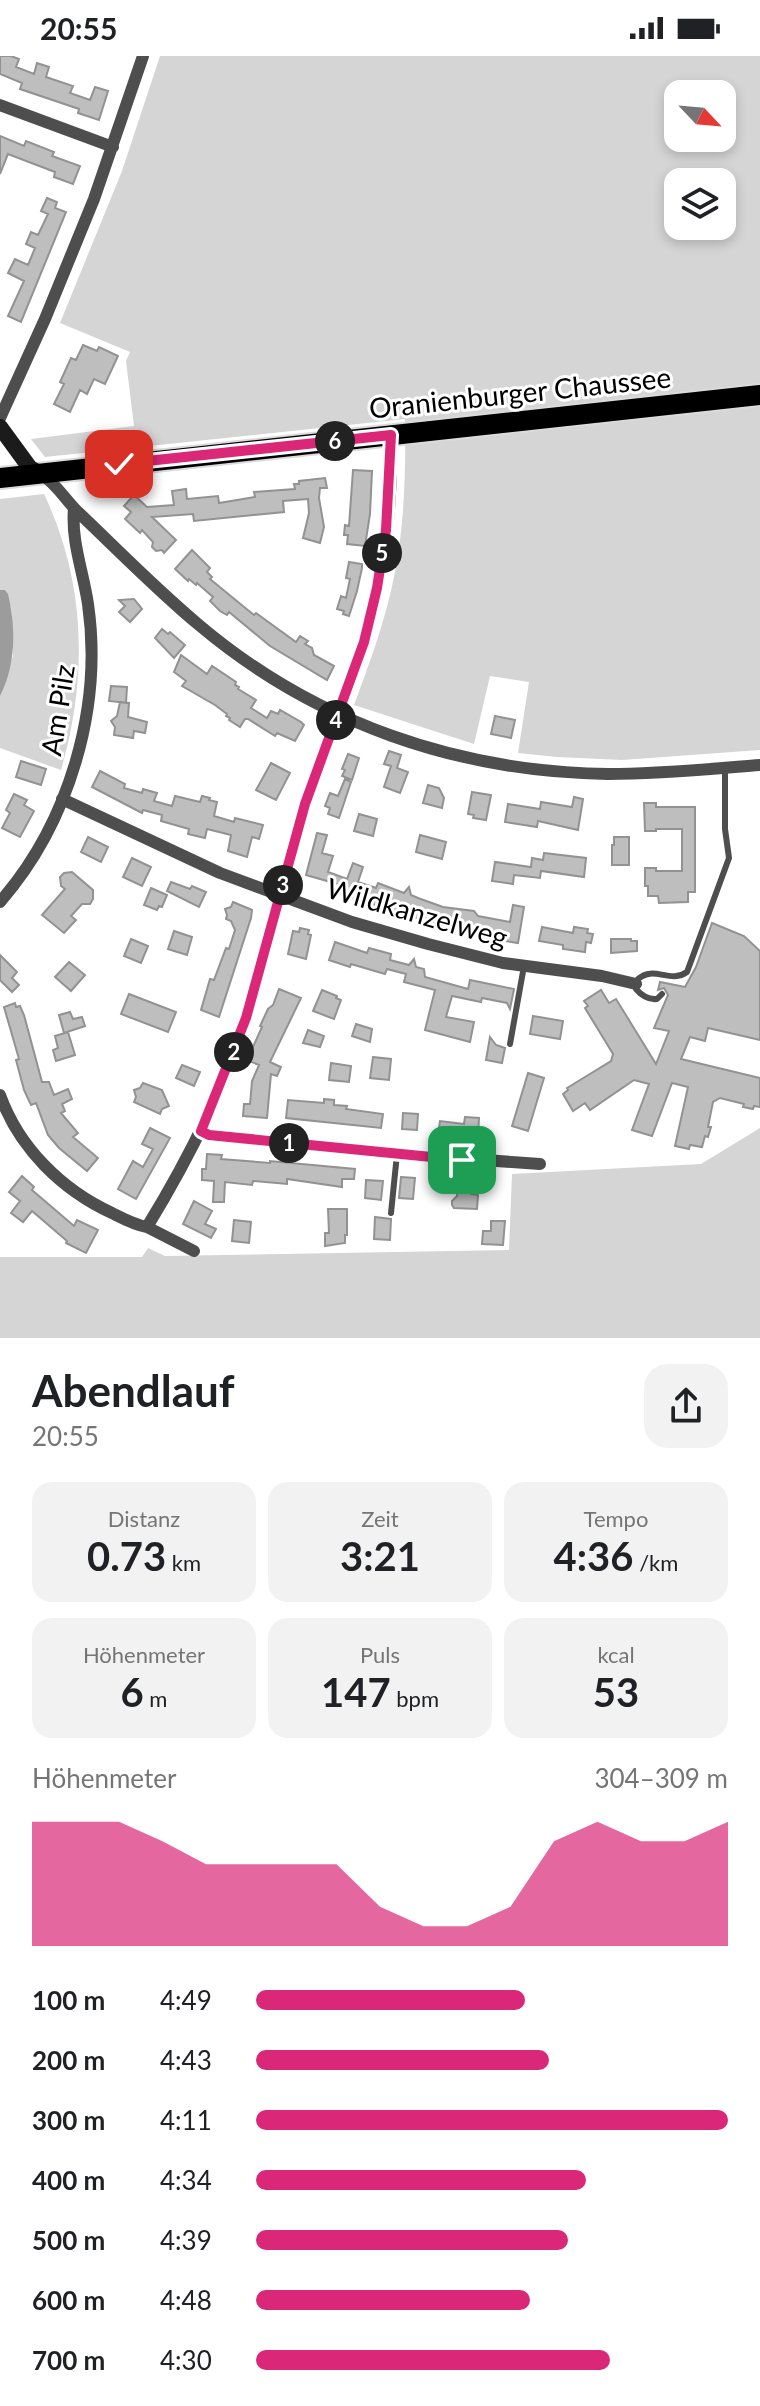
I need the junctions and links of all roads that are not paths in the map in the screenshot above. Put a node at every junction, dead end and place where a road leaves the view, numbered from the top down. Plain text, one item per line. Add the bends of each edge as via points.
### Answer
1 (143, 56) edge
2 (0, 105) edge
3 (113, 147) junction
4 (760, 395) edge
5 (0, 418) edge
6 (0, 427) edge
7 (391, 435) junction
8 (39, 473) junction
9 (0, 478) edge
10 (74, 508) junction
11 (338, 713) junction
12 (760, 765) edge
13 (725, 768) junction
14 (62, 799) junction
15 (280, 897) junction
16 (0, 902) edge
17 (524, 966) junction
18 (636, 984) junction
19 (662, 994) dead end
20 (510, 1044) dead end
21 (0, 1095) edge
22 (201, 1131) junction
23 (397, 1154) junction
24 (540, 1164) dead end
25 (391, 1213) dead end
26 (146, 1227) junction
27 (194, 1251) dead end

1 - 3 street
2 - 3 street
3 - 5 street via 63,278
4 - 7 main road, Oranienburger Chaussee
6 - 8 street
7 - 8 main road, Oranienburger Chaussee
7 - 11 street via 377,588
8 - 9 main road, Oranienburger Chaussee
8 - 10 street
10 - 11 street via 168,599 237,655
10 - 14 street, Am Pilz via 73,537 88,605 91,668 85,724
11 - 13 street via 431,750 483,763 609,774
11 - 15 street via 305,804
12 - 13 street
13 - 18 lane via 729,858 690,967 667,980 652,972 643,974
14 - 15 street, Wildkanzelweg
14 - 16 street, Am Pilz via 36,853
15 - 17 street, Wildkanzelweg via 412,940
15 - 22 street via 246,1018
17 - 18 street, Wildkanzelweg
17 - 20 lane
18 - 19 lane via 651,1000
21 - 26 street via 17,1131 65,1185
22 - 23 street
22 - 26 street
23 - 24 street
23 - 25 lane
26 - 27 street

